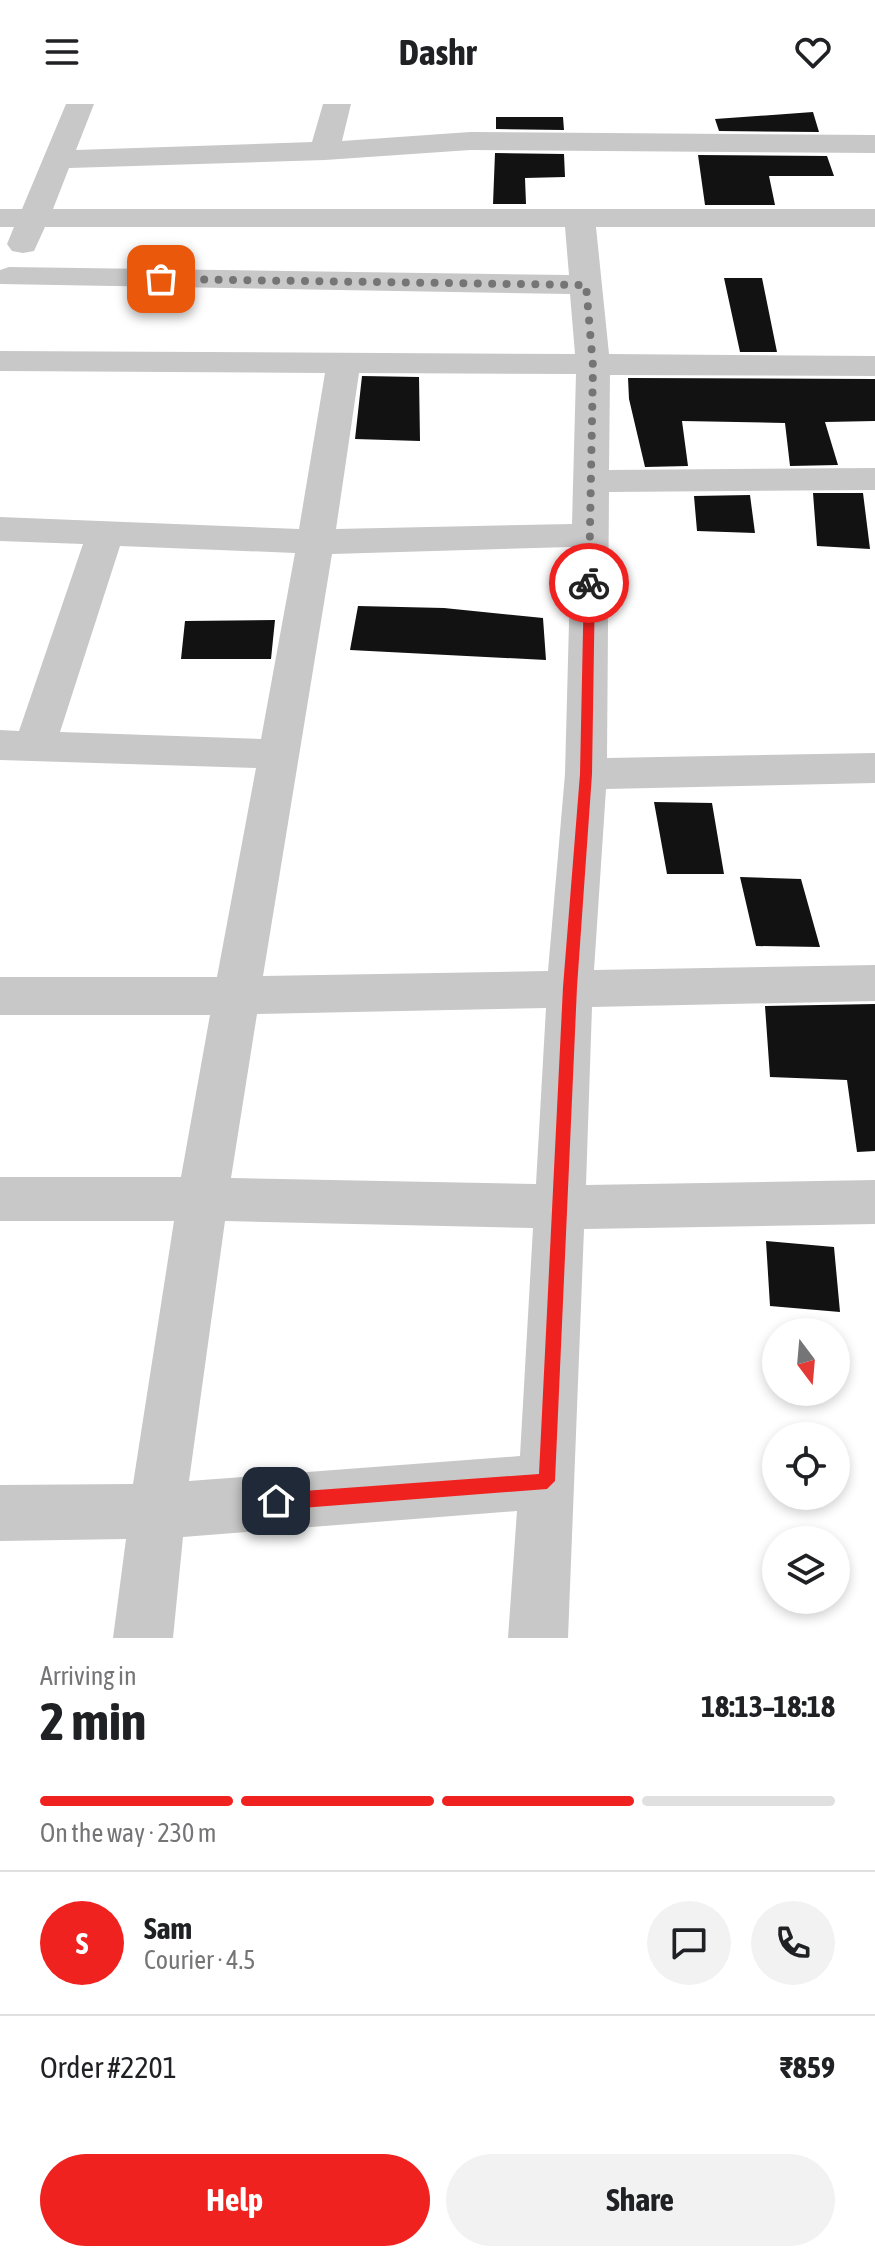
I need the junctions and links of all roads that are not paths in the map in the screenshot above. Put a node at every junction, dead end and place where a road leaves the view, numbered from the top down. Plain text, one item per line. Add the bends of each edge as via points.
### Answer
1 (80, 104) edge
2 (337, 104) edge
3 (875, 144) edge
4 (325, 151) junction
5 (60, 159) junction
6 (0, 218) edge
7 (35, 218) junction
8 (875, 218) edge
9 (580, 219) junction
10 (586, 285) junction
11 (4, 287) edge
12 (0, 361) edge
13 (344, 363) junction
14 (593, 366) junction
15 (875, 366) edge
16 (875, 479) edge
17 (591, 481) junction
18 (0, 529) edge
19 (105, 533) junction
20 (590, 535) junction
21 (317, 542) junction
22 (18, 745) edge
23 (280, 754) junction
24 (875, 768) edge
25 (586, 774) junction
26 (875, 983) edge
27 (570, 987) junction
28 (0, 996) edge
29 (237, 996) junction
30 (0, 1199) edge
31 (203, 1199) junction
32 (875, 1202) edge
33 (561, 1207) junction
34 (547, 1481) junction
35 (156, 1510) junction
36 (0, 1513) edge
37 (143, 1638) edge
38 (538, 1638) edge

1 - 5 street
2 - 4 street
3 - 4 street via 470,141
4 - 5 street
5 - 7 street
6 - 7 street
7 - 9 street
7 - 11 street
8 - 9 street
9 - 10 street
10 - 11 street
10 - 14 street
12 - 13 street
13 - 14 street
13 - 21 street
14 - 15 street
14 - 17 street
16 - 17 street
17 - 20 street
18 - 19 street
19 - 21 street
19 - 22 street
20 - 21 street
20 - 25 street
21 - 23 street
22 - 23 street
23 - 29 street
24 - 25 street
25 - 27 street
26 - 27 street
27 - 29 street
27 - 33 street
28 - 29 street
29 - 31 street
30 - 31 street
31 - 33 street
31 - 35 street
32 - 33 street
33 - 34 street
34 - 35 street
34 - 38 street
35 - 36 street
35 - 37 street

